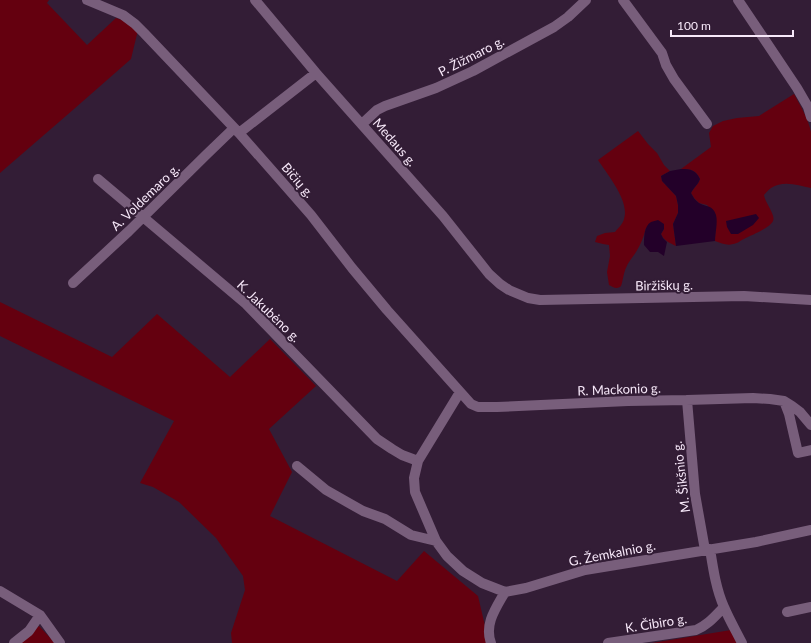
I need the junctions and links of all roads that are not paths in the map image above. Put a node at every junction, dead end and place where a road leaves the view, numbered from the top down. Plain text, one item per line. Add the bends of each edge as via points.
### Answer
1 (87, 0) edge
2 (256, 0) edge
3 (586, 0) edge
4 (623, 0) edge
5 (738, 0) edge
6 (99, 2) edge
7 (316, 73) junction
8 (811, 117) edge
9 (362, 124) junction
10 (707, 124) dead end
11 (236, 131) junction
12 (98, 179) dead end
13 (144, 217) junction
14 (73, 283) dead end
15 (519, 295) joint
16 (811, 300) edge
17 (460, 392) junction
18 (687, 400) junction
19 (784, 401) junction
20 (811, 425) edge
21 (811, 450) edge
22 (418, 461) junction
23 (297, 466) dead end
24 (811, 530) edge
25 (436, 541) junction
26 (708, 550) junction
27 (0, 591) edge
28 (505, 592) junction
29 (724, 606) junction
30 (811, 607) edge
31 (787, 612) dead end
32 (40, 615) junction
33 (14, 643) edge
34 (60, 643) edge
35 (491, 643) edge
36 (608, 643) edge
37 (742, 643) edge

1 - 6 street, Bičių g.
2 - 7 street, Medaus g.
3 - 9 street, P. Žižmaro g. via 568,18 554,27 473,71 377,110
4 - 10 street via 662,53 674,79
5 - 8 street via 797,88
6 - 11 street, Bičių g. via 135,24
7 - 9 street, Medaus g.
7 - 11 street, A. Voldemaro g.
9 - 15 street, Medaus g. via 443,216 489,274
11 - 13 street, A. Voldemaro g.
11 - 17 street, Bičių g. via 311,215 392,316
12 - 13 street, K. Jakubėno g.
13 - 14 street, A. Voldemaro g.
13 - 22 street, K. Jakubėno g. via 246,304 377,439 402,456
15 - 16 street, Biržiškų g. via 540,300 744,296
17 - 18 street, R. Mackonio g. via 471,404 478,407
17 - 22 street
18 - 19 street, R. Mackonio g. via 752,398
18 - 26 street, M. Šikšnio g. via 695,494
19 - 20 street
19 - 21 street via 798,453
22 - 25 street via 414,478 415,492
23 - 25 street via 326,490 363,511 385,519 412,535
24 - 26 street, G. Žemkalnio g.
25 - 28 street via 463,572
26 - 28 street, G. Žemkalnio g. via 585,570
26 - 29 street, M. Šikšnio g.
27 - 32 street
28 - 35 street via 490,618
29 - 36 street, K. Čibiro g. via 710,622 696,630
29 - 37 street, M. Šikšnio g.
30 - 31 street
32 - 33 street via 29,631
32 - 34 street

